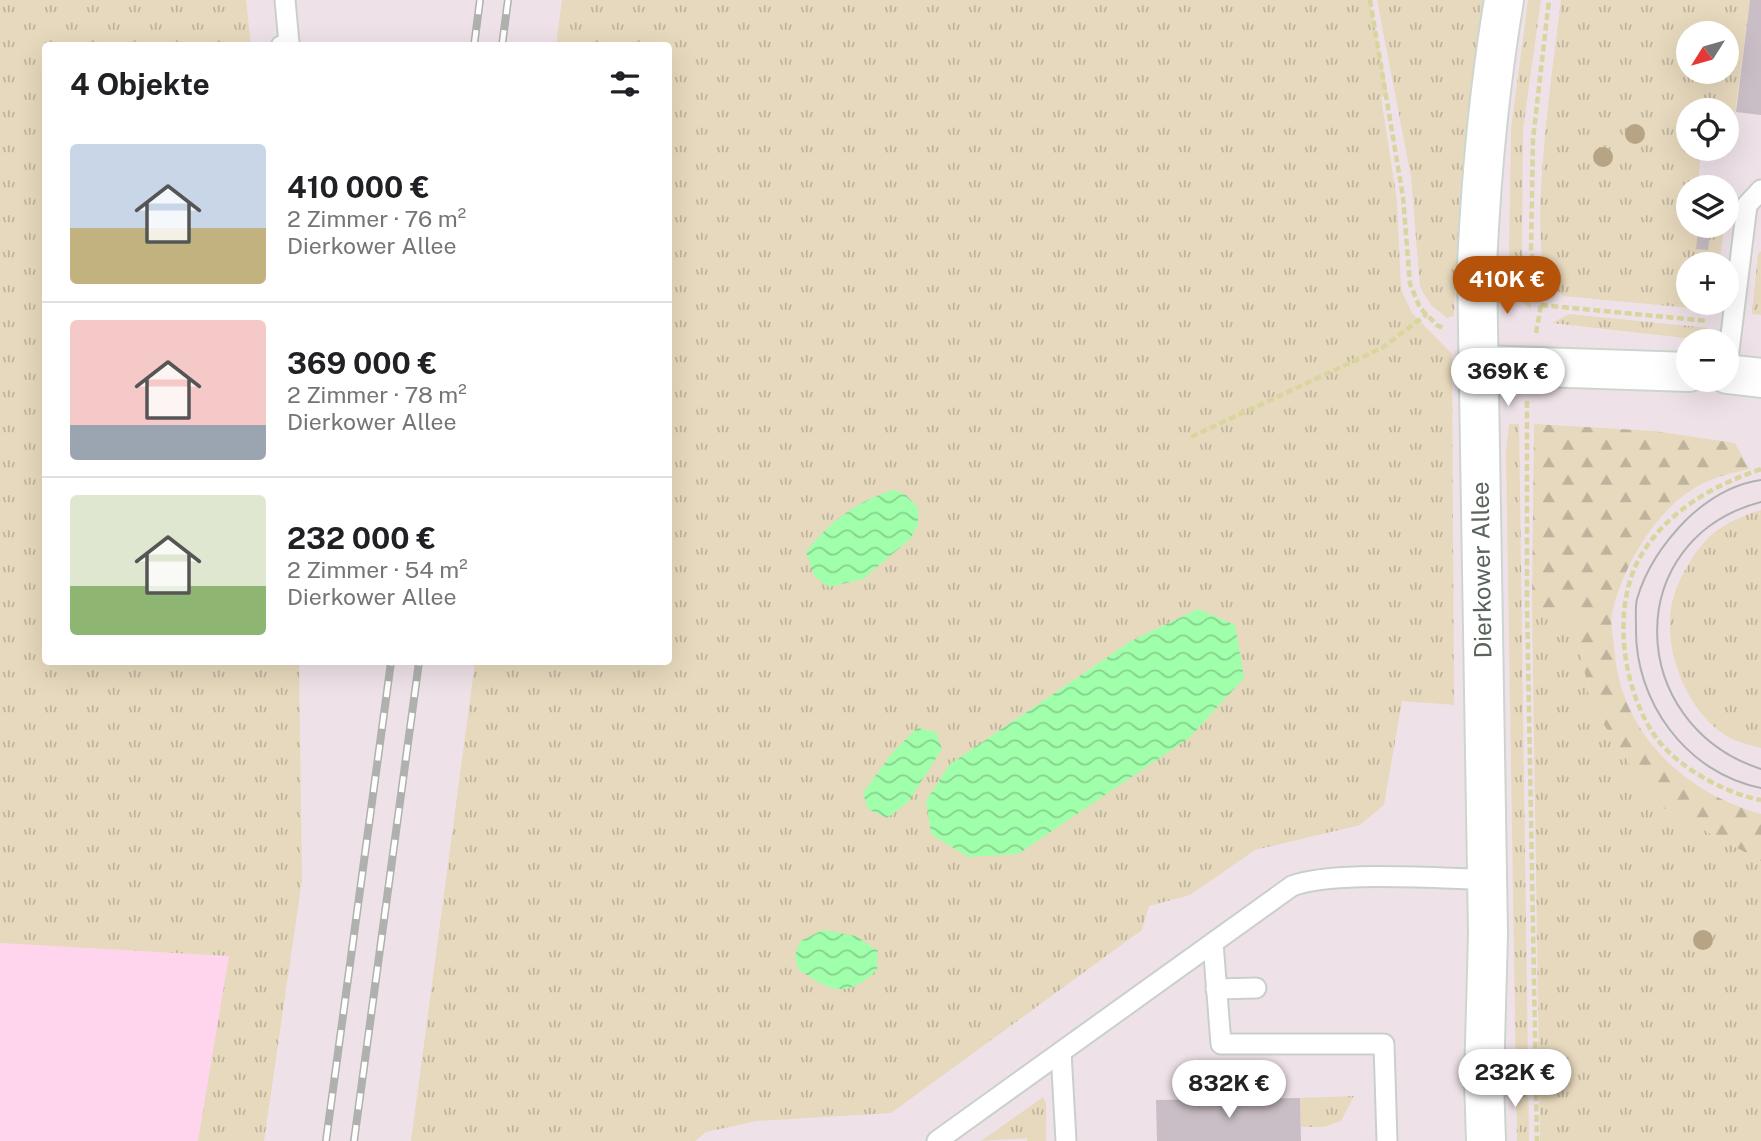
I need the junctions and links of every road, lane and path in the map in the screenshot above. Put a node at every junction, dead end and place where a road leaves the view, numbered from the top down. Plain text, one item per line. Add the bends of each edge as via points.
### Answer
1 (285, 0) edge
2 (1370, 0) edge
3 (1504, 0) edge
4 (1549, 0) edge
5 (289, 42) edge
6 (1761, 190) edge
7 (1754, 206) edge
8 (1541, 305) junction
9 (1427, 314) junction
10 (1732, 324) junction
11 (1731, 329) edge
12 (1477, 350) junction
13 (1531, 366) junction
14 (1676, 372) edge
15 (1739, 375) edge
16 (1761, 378) edge
17 (1191, 438) dead end
18 (1761, 469) edge
19 (1761, 800) edge
20 (1487, 880) junction
21 (1213, 943) junction
22 (1256, 988) dead end
23 (1216, 989) junction
24 (1061, 1052) junction
25 (936, 1141) edge
26 (1066, 1141) edge
27 (1387, 1141) edge
28 (1486, 1141) edge
29 (1537, 1141) edge

1 - 5 lane
2 - 9 path via 1403,197 1409,284
3 - 12 main road, Dierkower Allee via 1480,178
4 - 8 path via 1533,139 1531,249
6 - 7 lane
7 - 10 lane
8 - 10 path
8 - 13 path
9 - 12 path via 1438,327
9 - 17 path via 1382,348
10 - 11 lane
12 - 13 main road
12 - 20 main road, Dierkower Allee
13 - 14 main road
13 - 29 path via 1526,445
15 - 16 main road
18 - 19 path via 1724,482 1683,507 1639,560 1626,600 1625,649 1634,691 1658,740 1695,773 1740,797
20 - 21 lane via 1304,881
20 - 28 main road, Dierkower Allee
21 - 23 lane
21 - 24 lane
22 - 23 lane
23 - 27 lane via 1221,1044 1384,1044
24 - 25 lane
24 - 26 lane

